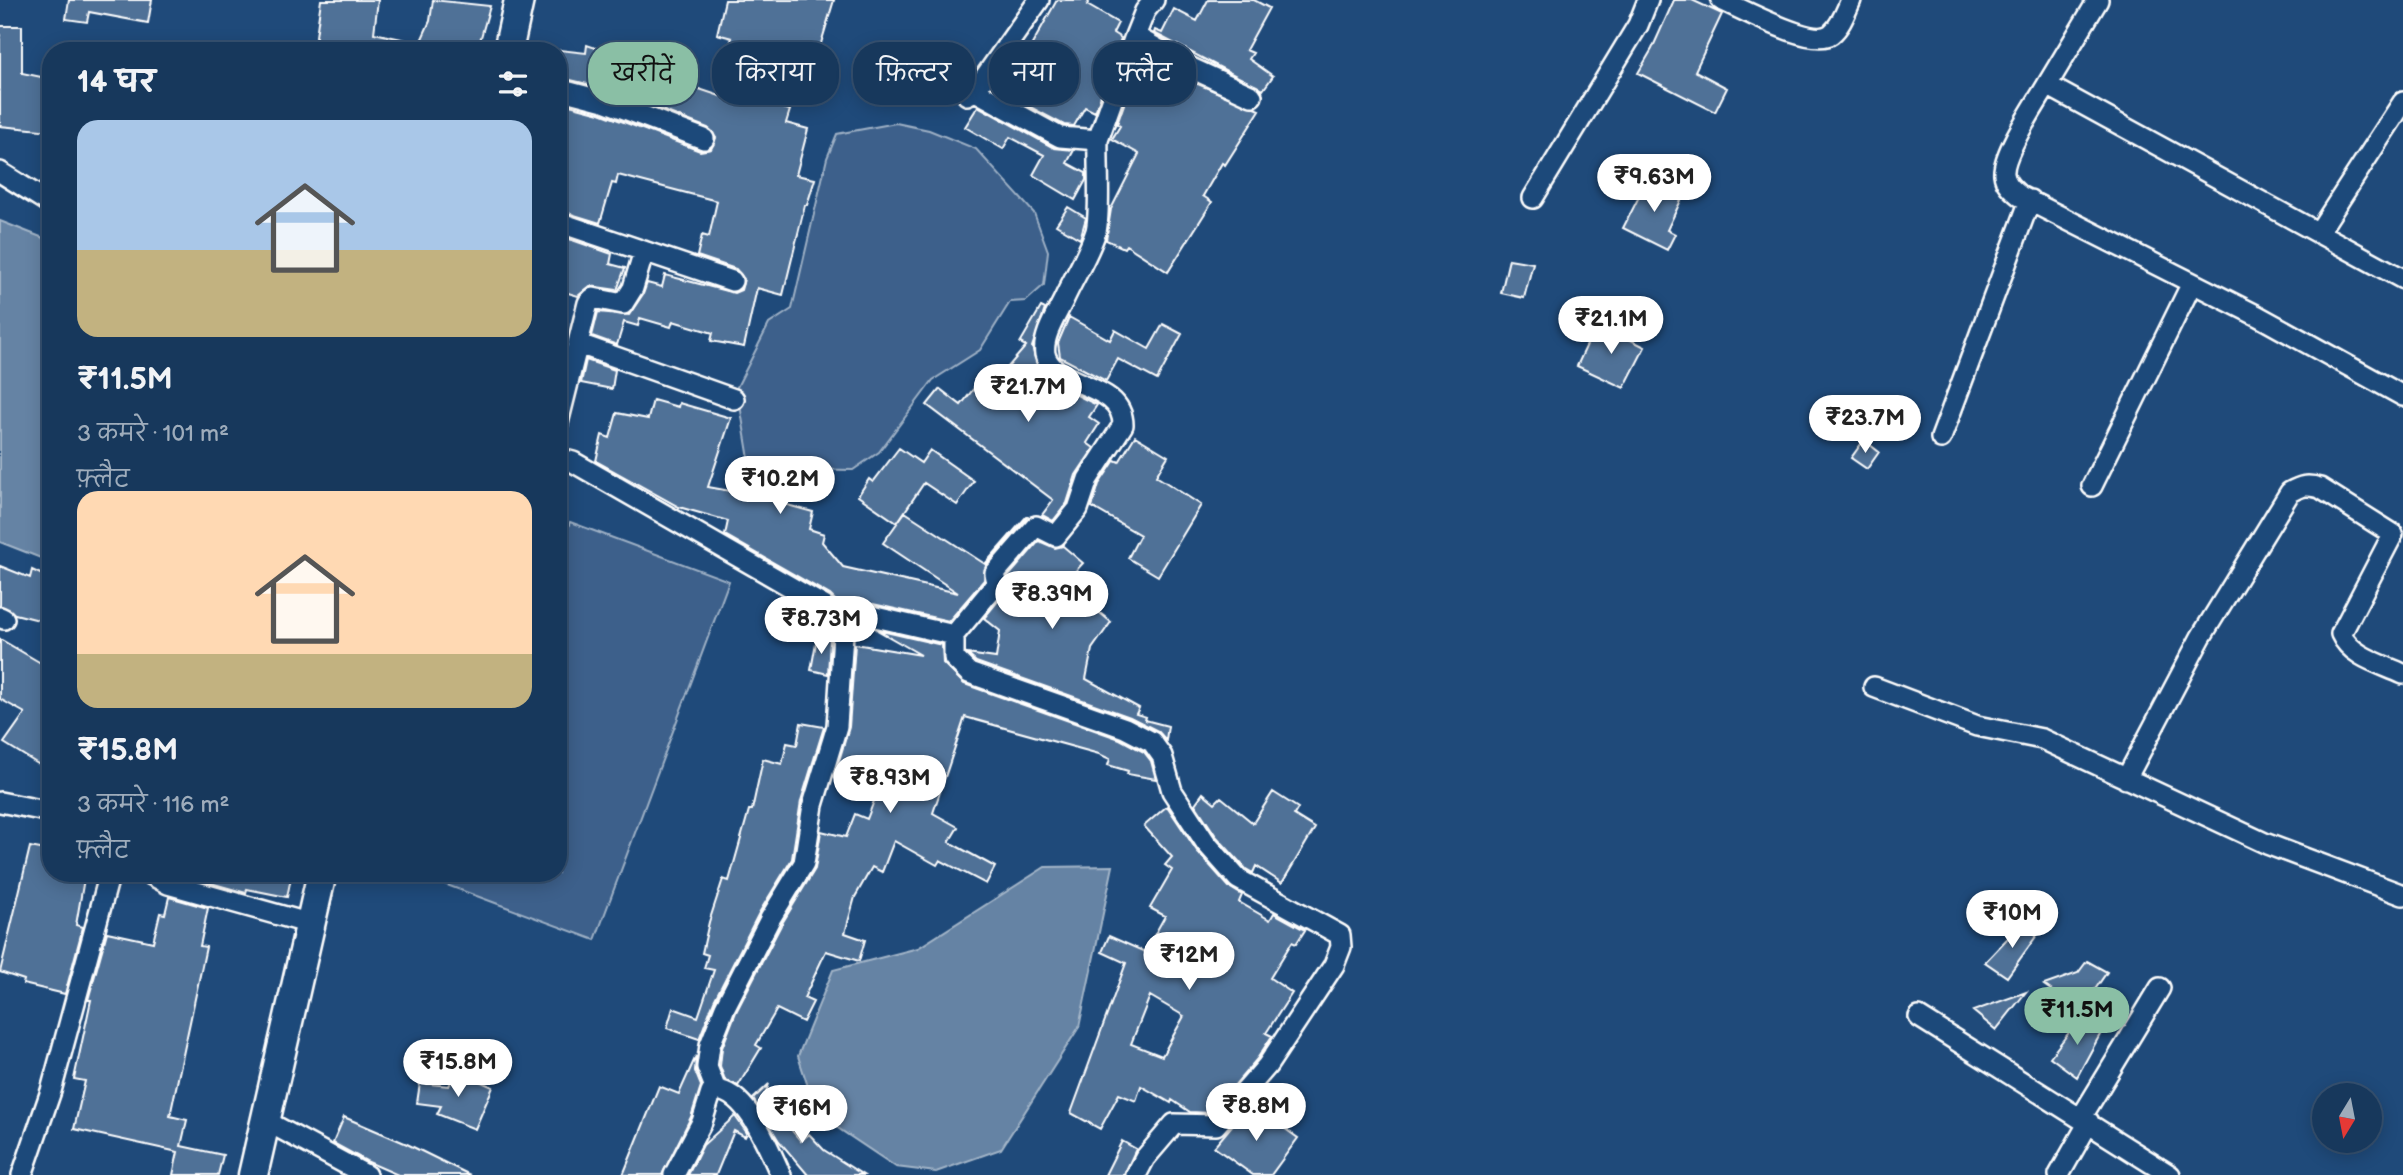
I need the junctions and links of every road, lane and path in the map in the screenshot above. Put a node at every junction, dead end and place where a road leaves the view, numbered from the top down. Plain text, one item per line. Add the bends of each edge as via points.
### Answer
1 (519, 0) edge
2 (1039, 0) edge
3 (1154, 0) edge
4 (1648, 0) edge
5 (1721, 0) edge
6 (1851, 0) edge
7 (2098, 0) edge
8 (1135, 36) junction
9 (510, 42) edge
10 (2047, 85) junction
11 (567, 91) edge
12 (1252, 96) dead end
13 (2403, 102) edge
14 (704, 139) dead end
15 (1098, 140) junction
16 (0, 172) edge
17 (42, 198) edge
18 (1533, 198) dead end
19 (2030, 201) junction
20 (567, 225) edge
21 (2318, 233) junction
22 (644, 251) junction
23 (2403, 279) edge
24 (732, 281) dead end
25 (2192, 282) junction
26 (579, 344) junction
27 (567, 390) edge
28 (2403, 396) edge
29 (734, 400) dead end
30 (1941, 438) dead end
31 (567, 460) edge
32 (2092, 486) dead end
33 (2398, 537) edge
34 (837, 617) junction
35 (954, 635) junction
36 (2403, 674) edge
37 (1874, 687) dead end
38 (2126, 779) junction
39 (0, 802) edge
40 (42, 810) edge
41 (108, 882) edge
42 (164, 882) edge
43 (320, 882) edge
44 (2403, 895) edge
45 (311, 924) junction
46 (2160, 988) dead end
47 (1919, 1017) dead end
48 (716, 1090) junction
49 (2085, 1120) junction
50 (265, 1121) junction
51 (2148, 1169) edge
52 (22, 1175) edge
53 (253, 1175) edge
54 (366, 1175) edge
55 (674, 1175) edge
56 (781, 1175) edge
57 (1136, 1175) edge
58 (2059, 1175) edge
59 (2170, 1175) edge

1 - 9 main road
2 - 15 street via 971,93 1060,137
3 - 8 street
4 - 18 street via 1638,26
5 - 6 street via 1800,34 1823,37 1842,20
7 - 10 street
8 - 12 street
8 - 15 street
10 - 19 street via 2004,173 2008,185
10 - 21 street
11 - 14 street
13 - 21 street
15 - 35 street via 1096,230 1050,329 1045,354 1051,367 1117,405 1123,425 1088,479 1078,509 1056,536 1037,526 995,573 997,583
16 - 17 street
19 - 25 street
19 - 30 street
20 - 22 street
21 - 23 street
22 - 24 street
22 - 26 street via 623,304 593,298 588,303
25 - 28 street
25 - 32 street
26 - 27 street
26 - 29 street
31 - 34 street
33 - 36 street via 2341,634 2355,652
33 - 38 street via 2320,488 2309,484 2290,492 2201,637
34 - 35 street via 871,617
34 - 48 street via 843,635 837,726 813,805 804,863 770,919 710,1045 707,1067
35 - 57 street via 954,658 969,673 1125,728 1152,742 1162,756 1172,791 1206,843 1238,879 1340,935 1334,965 1267,1066 1216,1125 1174,1124
37 - 38 street via 1977,726 2042,739
38 - 44 street via 2267,844
39 - 40 street
41 - 52 street via 51,1091
42 - 45 street
43 - 45 main road
45 - 50 main road
46 - 49 street
47 - 49 street
48 - 55 street
48 - 56 street via 739,1100
49 - 51 street
49 - 58 street
50 - 53 main road
50 - 54 street
51 - 59 street

